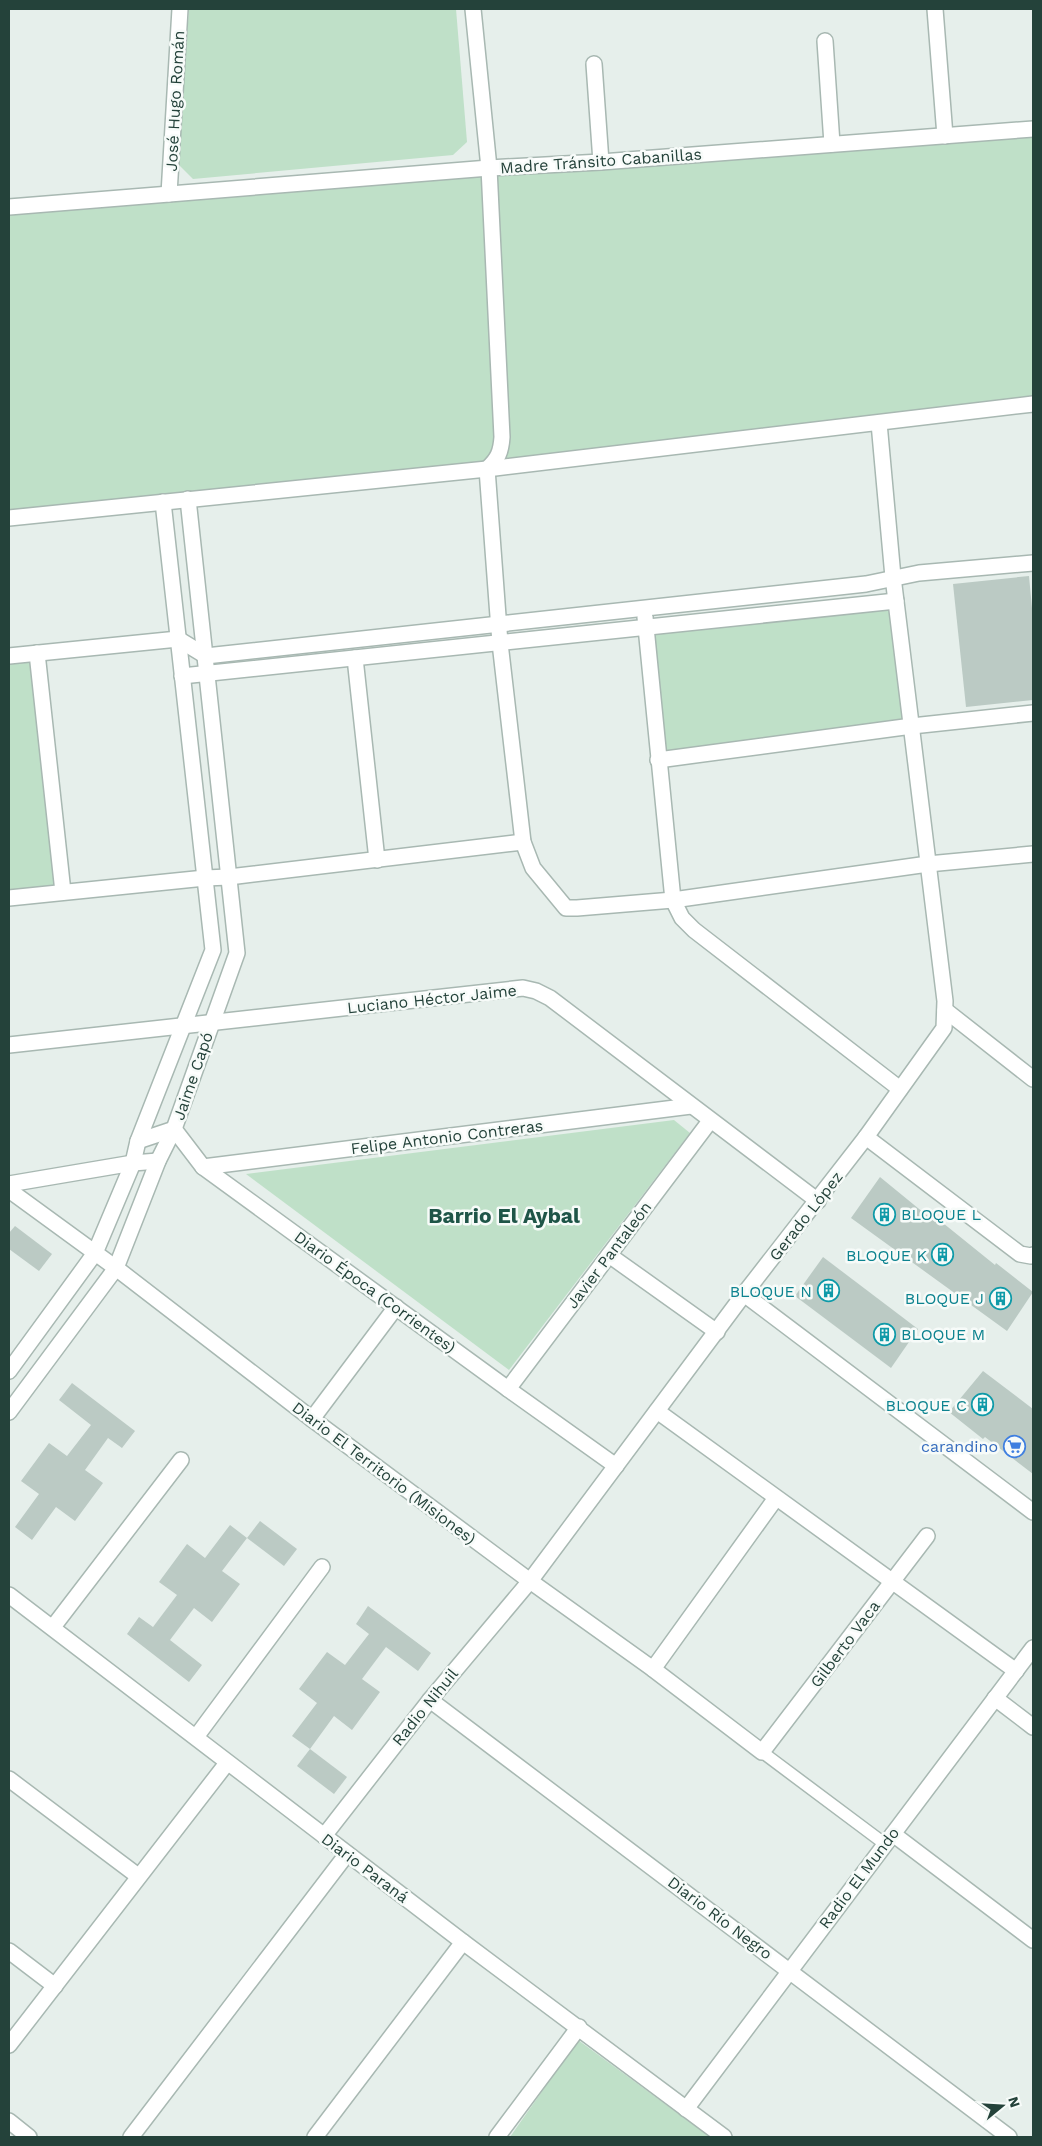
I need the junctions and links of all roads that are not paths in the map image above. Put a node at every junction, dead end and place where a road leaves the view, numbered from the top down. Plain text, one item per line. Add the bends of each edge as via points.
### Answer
1 (180, 9) edge
2 (474, 9) edge
3 (935, 9) edge
4 (824, 40) dead end
5 (594, 64) dead end
6 (1033, 129) edge
7 (945, 136) junction
8 (832, 144) junction
9 (601, 162) junction
10 (489, 168) junction
11 (169, 194) junction
12 (9, 207) edge
13 (1033, 404) edge
14 (879, 423) junction
15 (486, 469) junction
16 (188, 499) junction
17 (163, 502) junction
18 (9, 518) edge
19 (1033, 563) edge
20 (893, 577) junction
21 (896, 601) junction
22 (644, 607) junction
23 (500, 623) junction
24 (646, 627) junction
25 (178, 639) junction
26 (500, 643) junction
27 (37, 653) junction
28 (9, 656) edge
29 (206, 656) junction
30 (355, 658) junction
31 (208, 674) junction
32 (182, 676) junction
33 (1033, 713) edge
34 (912, 726) junction
35 (658, 760) junction
36 (523, 842) junction
37 (1033, 854) edge
38 (377, 860) junction
39 (928, 864) junction
40 (229, 877) junction
41 (205, 878) junction
42 (63, 892) junction
43 (9, 898) edge
44 (673, 900) junction
45 (944, 1010) junction
46 (212, 1022) junction
47 (183, 1026) junction
48 (9, 1045) edge
49 (1033, 1079) edge
50 (900, 1089) junction
51 (691, 1106) junction
52 (710, 1121) junction
53 (174, 1129) junction
54 (866, 1137) junction
55 (138, 1141) junction
56 (158, 1161) junction
57 (133, 1163) junction
58 (203, 1167) junction
59 (9, 1184) edge
60 (9, 1190) edge
61 (818, 1201) junction
62 (95, 1253) junction
63 (1033, 1254) edge
64 (609, 1255) junction
65 (116, 1268) junction
66 (744, 1294) junction
67 (396, 1307) junction
68 (716, 1332) junction
69 (9, 1371) edge
70 (508, 1389) junction
71 (657, 1411) junction
72 (9, 1412) edge
73 (312, 1419) junction
74 (181, 1460) dead end
75 (616, 1466) junction
76 (776, 1498) junction
77 (1033, 1512) edge
78 (927, 1536) dead end
79 (322, 1567) dead end
80 (530, 1581) junction
81 (892, 1582) junction
82 (9, 1595) edge
83 (53, 1627) junction
84 (1033, 1648) edge
85 (653, 1669) junction
86 (1016, 1671) junction
87 (995, 1698) junction
88 (430, 1700) junction
89 (1033, 1726) edge
90 (196, 1737) junction
91 (762, 1752) junction
92 (227, 1763) junction
93 (9, 1779) edge
94 (324, 1836) junction
95 (889, 1839) junction
96 (347, 1854) junction
97 (138, 1876) junction
98 (1033, 1940) edge
99 (463, 1942) junction
100 (9, 1951) edge
101 (790, 1970) junction
102 (55, 1986) junction
103 (579, 2027) junction
104 (9, 2045) edge
105 (686, 2109) junction
106 (9, 2121) edge
107 (28, 2137) edge
108 (131, 2137) edge
109 (315, 2137) edge
110 (497, 2137) edge
111 (724, 2137) edge
112 (1009, 2137) edge

1 - 11 street, José Hugo Román
2 - 10 street
3 - 7 street
4 - 8 street
5 - 9 street
6 - 7 street, Madre Tránsito Cabanillas
7 - 8 street, Madre Tránsito Cabanillas
8 - 9 street, Madre Tránsito Cabanillas
9 - 10 street, Madre Tránsito Cabanillas
10 - 11 street, Madre Tránsito Cabanillas
10 - 15 street via 502,437 501,452
11 - 12 street, Madre Tránsito Cabanillas
13 - 14 street
14 - 15 street
14 - 20 street, Gerado López
15 - 16 street
15 - 23 street
16 - 17 street
16 - 29 street, Jaime Capó
17 - 18 street
17 - 25 street, Jaime Capó
19 - 20 street
20 - 21 street, Gerado López
20 - 22 street via 866,584
21 - 24 street
21 - 34 street, Gerado López
22 - 23 street
22 - 24 street
23 - 26 street
23 - 29 street
24 - 26 street
24 - 35 street
25 - 27 street
25 - 29 street
25 - 32 street, Jaime Capó
26 - 30 street
26 - 36 street
27 - 28 street
27 - 42 street
29 - 31 street, Jaime Capó
30 - 31 street
30 - 38 street
31 - 32 street
31 - 40 street, Jaime Capó
32 - 41 street, Jaime Capó
33 - 34 street
34 - 35 street
34 - 39 street, Gerado López
35 - 44 street
36 - 38 street
36 - 44 street via 533,868 566,908
37 - 39 street
38 - 40 street
39 - 44 street
39 - 45 street, Gerado López
40 - 41 street
40 - 46 street, Jaime Capó via 237,953
41 - 42 street
41 - 47 street, Jaime Capó via 213,950
42 - 43 street
44 - 50 street via 682,918 694,930
45 - 49 street
45 - 50 street, Gerado López via 944,1028
46 - 47 street, Luciano Héctor Jaime
46 - 51 street, Luciano Héctor Jaime via 523,988 550,998
46 - 53 street, Jaime Capó
47 - 48 street, Luciano Héctor Jaime
47 - 55 street, Jaime Capó
50 - 54 street, Gerado López
51 - 52 street, Luciano Héctor Jaime
51 - 58 street, Felipe Antonio Contreras
52 - 61 street, Luciano Héctor Jaime
52 - 64 street, Javier Pantaleón
53 - 55 street
53 - 56 street, Jaime Capó
53 - 58 street, Diario Época (Corrientes)
54 - 61 street, Gerado López
54 - 63 street via 1020,1254
55 - 57 street, Jaime Capó
56 - 57 street
56 - 65 street, Jaime Capó
57 - 59 street
57 - 62 street, Jaime Capó
58 - 67 street, Diario Época (Corrientes)
60 - 62 street, Diario El Territorio (Misiones)
61 - 66 street, Gerado López
62 - 65 street, Diario El Territorio (Misiones)
62 - 69 street, Jaime Capó
64 - 68 street
64 - 70 street, Javier Pantaleón
65 - 72 street, Jaime Capó
65 - 73 street, Diario El Territorio (Misiones)
66 - 68 street, Gerado López
66 - 77 street
67 - 70 street, Diario Época (Corrientes)
67 - 73 street
68 - 71 street, Gerado López
70 - 75 street, Diario Época (Corrientes)
71 - 75 street, Gerado López
71 - 76 street
73 - 80 street, Diario El Territorio (Misiones)
74 - 83 street
75 - 80 street, Gerado López
76 - 81 street
76 - 85 street
78 - 81 street, Gilberto Vaca
79 - 90 street
80 - 85 street, Diario El Territorio (Misiones)
80 - 88 street, Radio Nihuil
81 - 86 street
81 - 91 street, Gilberto Vaca
82 - 83 street, Diario Paraná
83 - 90 street, Diario Paraná
84 - 86 street, Radio El Mundo
85 - 91 street, Diario El Territorio (Misiones)
86 - 87 street, Radio El Mundo
87 - 89 street
87 - 95 street, Radio El Mundo
88 - 94 street, Radio Nihuil
88 - 101 street, Diario Río Negro
90 - 92 street, Diario Paraná
91 - 95 lane
92 - 94 street, Diario Paraná
92 - 97 street
93 - 97 street
94 - 96 street, Diario Paraná
95 - 98 street
95 - 101 street, Radio El Mundo
96 - 99 street, Diario Paraná
96 - 108 street
97 - 102 street
99 - 103 street, Diario Paraná
99 - 109 street
100 - 102 street
101 - 105 street, Radio El Mundo
101 - 112 street, Diario Río Negro
102 - 104 street
103 - 105 street, Diario Paraná
103 - 110 street
105 - 111 street, Diario Paraná
106 - 107 street

